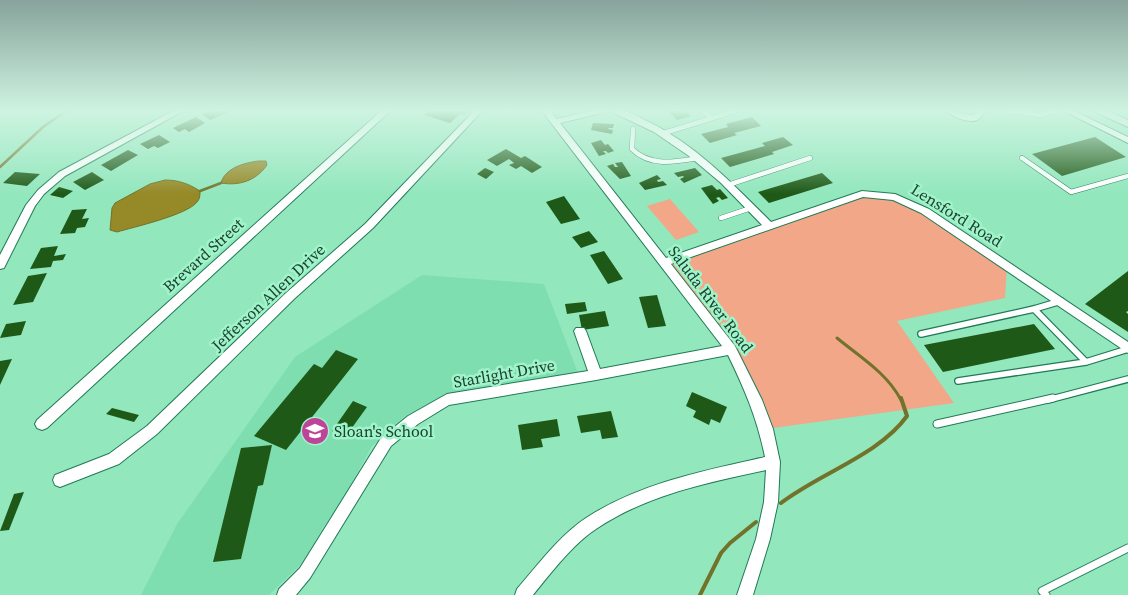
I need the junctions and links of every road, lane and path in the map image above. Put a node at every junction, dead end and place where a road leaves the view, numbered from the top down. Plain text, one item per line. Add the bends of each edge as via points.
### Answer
1 (127, 139) edge
2 (355, 139) edge
3 (452, 139) edge
4 (567, 139) edge
5 (633, 139) edge
6 (672, 139) edge
7 (700, 158) junction
8 (810, 158) dead end
9 (1022, 158) dead end
10 (1128, 176) edge
11 (728, 185) junction
12 (751, 208) junction
13 (721, 218) dead end
14 (768, 226) junction
15 (663, 263) junction
16 (0, 265) edge
17 (1061, 301) junction
18 (1034, 310) junction
19 (580, 331) dead end
20 (920, 334) dead end
21 (1128, 348) edge
22 (731, 349) junction
23 (1086, 362) junction
24 (596, 375) junction
25 (1128, 379) edge
26 (958, 381) dead end
27 (42, 424) dead end
28 (937, 424) dead end
29 (772, 462) junction
30 (60, 480) dead end
31 (1128, 548) edge
32 (285, 595) edge
33 (523, 595) edge
34 (745, 595) edge
35 (1046, 595) edge

1 - 16 street via 62,174 41,192
2 - 27 street, Brevard Street
3 - 30 street, Jefferson Allen Drive via 369,226 290,296 152,430 114,459
4 - 15 street, Saluda River Road
5 - 7 lane via 632,149 646,160 676,162
6 - 7 street
7 - 11 street
8 - 11 lane
9 - 10 lane via 1071,192
11 - 12 street
12 - 13 lane
12 - 14 street
14 - 15 street, Lensford Road
14 - 17 street, Lensford Road via 862,194 904,199
15 - 22 street, Saluda River Road
17 - 18 lane
17 - 21 street, Lensford Road
18 - 20 lane
18 - 23 lane
19 - 24 street
21 - 23 lane
22 - 24 street, Starlight Drive
22 - 29 street, Saluda River Road via 756,400
23 - 26 lane
24 - 32 street, Starlight Drive via 447,400 413,420 386,442 305,573
25 - 28 lane
29 - 33 street via 686,481 635,499 590,524 552,559
29 - 34 street, Saluda River Road via 771,502 764,539
31 - 35 lane via 1042,591

